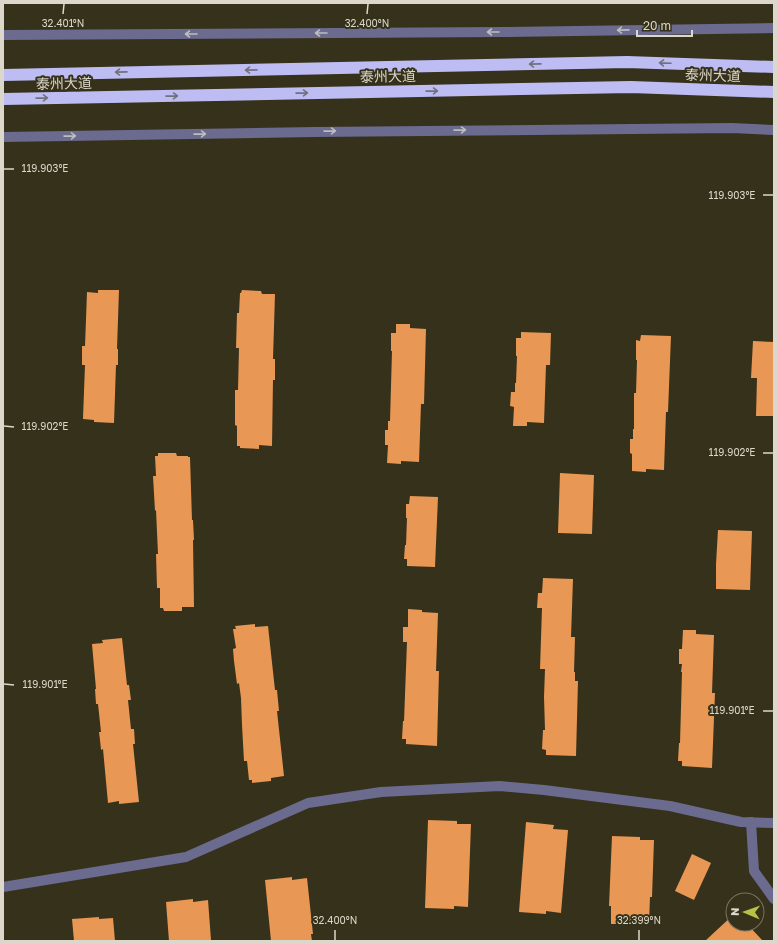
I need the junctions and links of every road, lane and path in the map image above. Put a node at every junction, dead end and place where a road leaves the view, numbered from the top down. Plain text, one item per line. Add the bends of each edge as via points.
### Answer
1 (774, 28) edge
2 (3, 35) edge
3 (774, 66) edge
4 (3, 75) edge
5 (774, 92) edge
6 (3, 99) edge
7 (774, 130) edge
8 (3, 137) edge
9 (751, 822) junction
10 (774, 824) edge
11 (3, 887) edge
12 (774, 899) edge

1 -> 2 street
3 -> 4 highway, 泰州大道 via 627,62
6 -> 5 highway, 泰州大道 via 631,87
8 -> 7 street via 693,128
9 - 10 street
9 - 11 street via 670,806 500,786 381,792 308,803 186,857
9 - 12 street via 754,871

